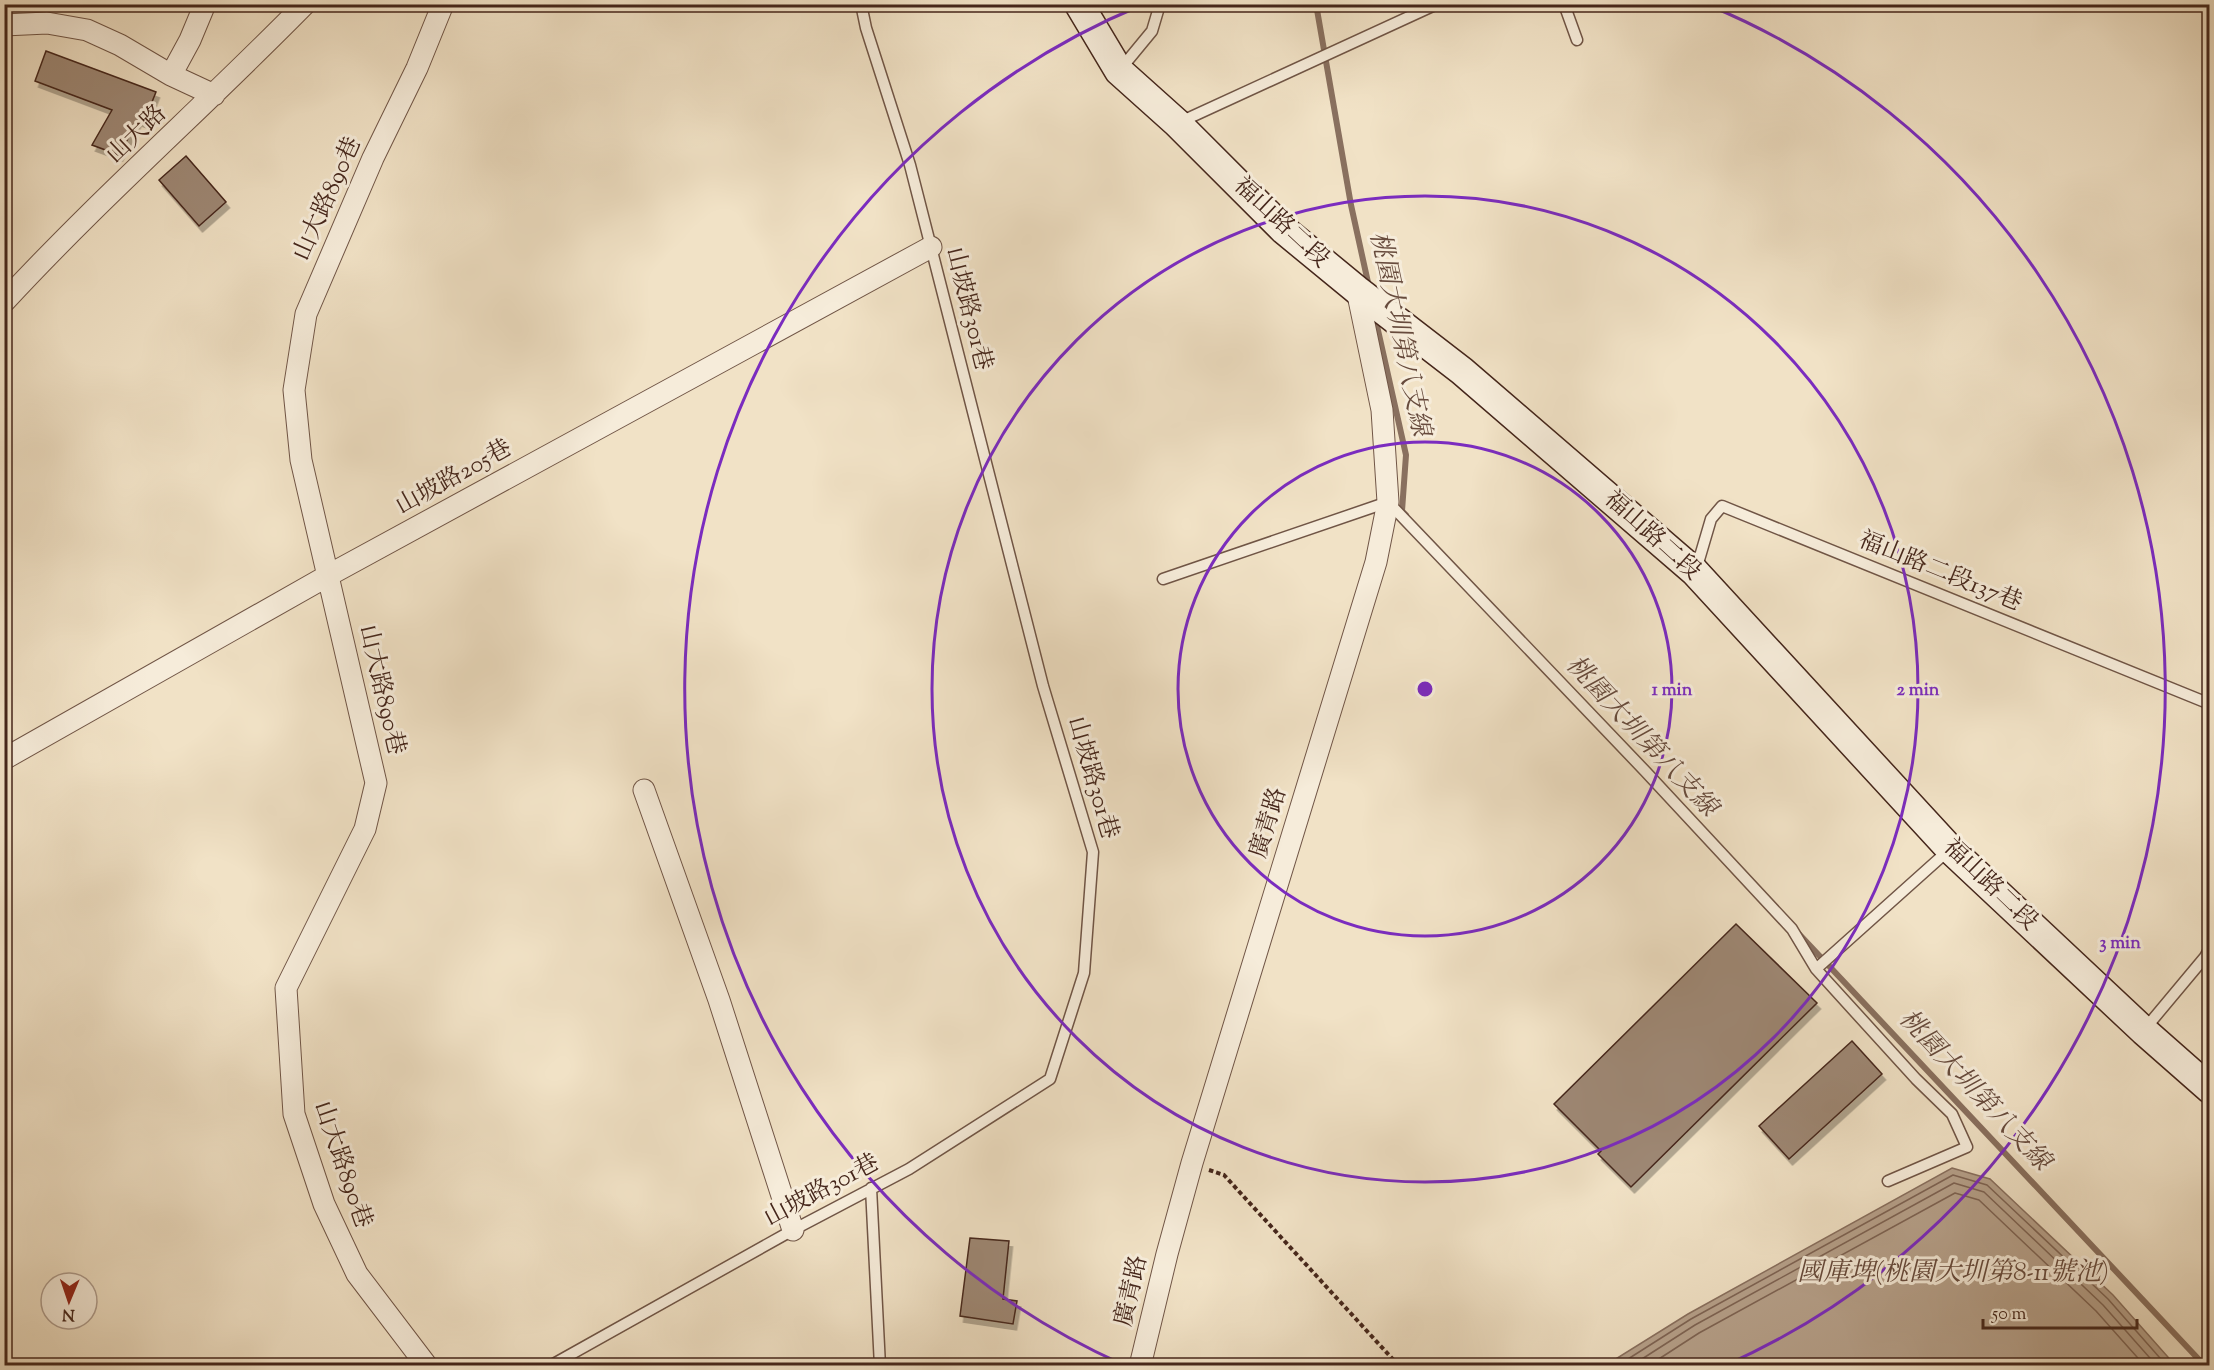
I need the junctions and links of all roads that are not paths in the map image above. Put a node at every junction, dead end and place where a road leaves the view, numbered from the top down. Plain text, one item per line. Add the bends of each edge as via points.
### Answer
1 (205, 4) edge
2 (305, 4) edge
3 (443, 4) edge
4 (861, 4) edge
5 (1080, 4) edge
6 (1160, 4) edge
7 (1437, 4) edge
8 (1564, 4) edge
9 (2204, 4) edge
10 (2210, 7) edge
11 (4, 25) edge
12 (1577, 40) dead end
13 (1119, 71) junction
14 (171, 75) junction
15 (214, 95) junction
16 (1177, 123) junction
17 (931, 247) junction
18 (1357, 290) junction
19 (4, 302) edge
20 (1388, 502) junction
21 (1695, 572) junction
22 (329, 575) junction
23 (1163, 579) dead end
24 (2210, 704) edge
25 (4, 759) edge
26 (644, 790) dead end
27 (1950, 849) junction
28 (2210, 948) edge
29 (1816, 969) junction
30 (2144, 1030) junction
31 (2210, 1089) edge
32 (1888, 1181) dead end
33 (871, 1188) junction
34 (793, 1230) junction
35 (427, 1365) edge
36 (550, 1365) edge
37 (880, 1365) edge
38 (1140, 1365) edge

1 - 14 street
2 - 15 street, 山大路
3 - 22 street, 山大路890巷 via 306,315 294,390 301,460
4 - 17 lane, 山坡路301巷
5 - 13 street, 福山路二段
6 - 13 lane via 1152,31
7 - 16 lane
8 - 12 lane
9 - 10 lane
11 - 14 street via 47,23 87,30
13 - 16 street, 福山路二段
14 - 15 street
15 - 19 street, 山大路
16 - 18 street, 福山路二段 via 1284,230
17 - 22 street, 山坡路205巷
17 - 33 lane, 山坡路301巷 via 1043,686 1093,852 1084,973 1050,1079
18 - 20 street, 廣青路 via 1382,410
18 - 21 street, 福山路二段 via 1462,371
20 - 23 lane
20 - 29 lane via 1792,929
20 - 38 street, 廣青路 via 1376,562 1192,1163
21 - 24 lane, 福山路二段137巷 via 1711,519 1722,506
21 - 27 street, 福山路二段
22 - 25 street, 山坡路205巷
22 - 35 street, 山大路890巷 via 376,783 365,829 286,988 294,1114 324,1204 357,1274
26 - 34 street via 719,1000
27 - 29 lane
27 - 30 street, 福山路二段
28 - 30 lane
29 - 32 lane via 1952,1114 1967,1147
30 - 31 street, 福山路二段
33 - 34 lane, 山坡路301巷
33 - 37 lane
34 - 36 lane, 山坡路301巷

